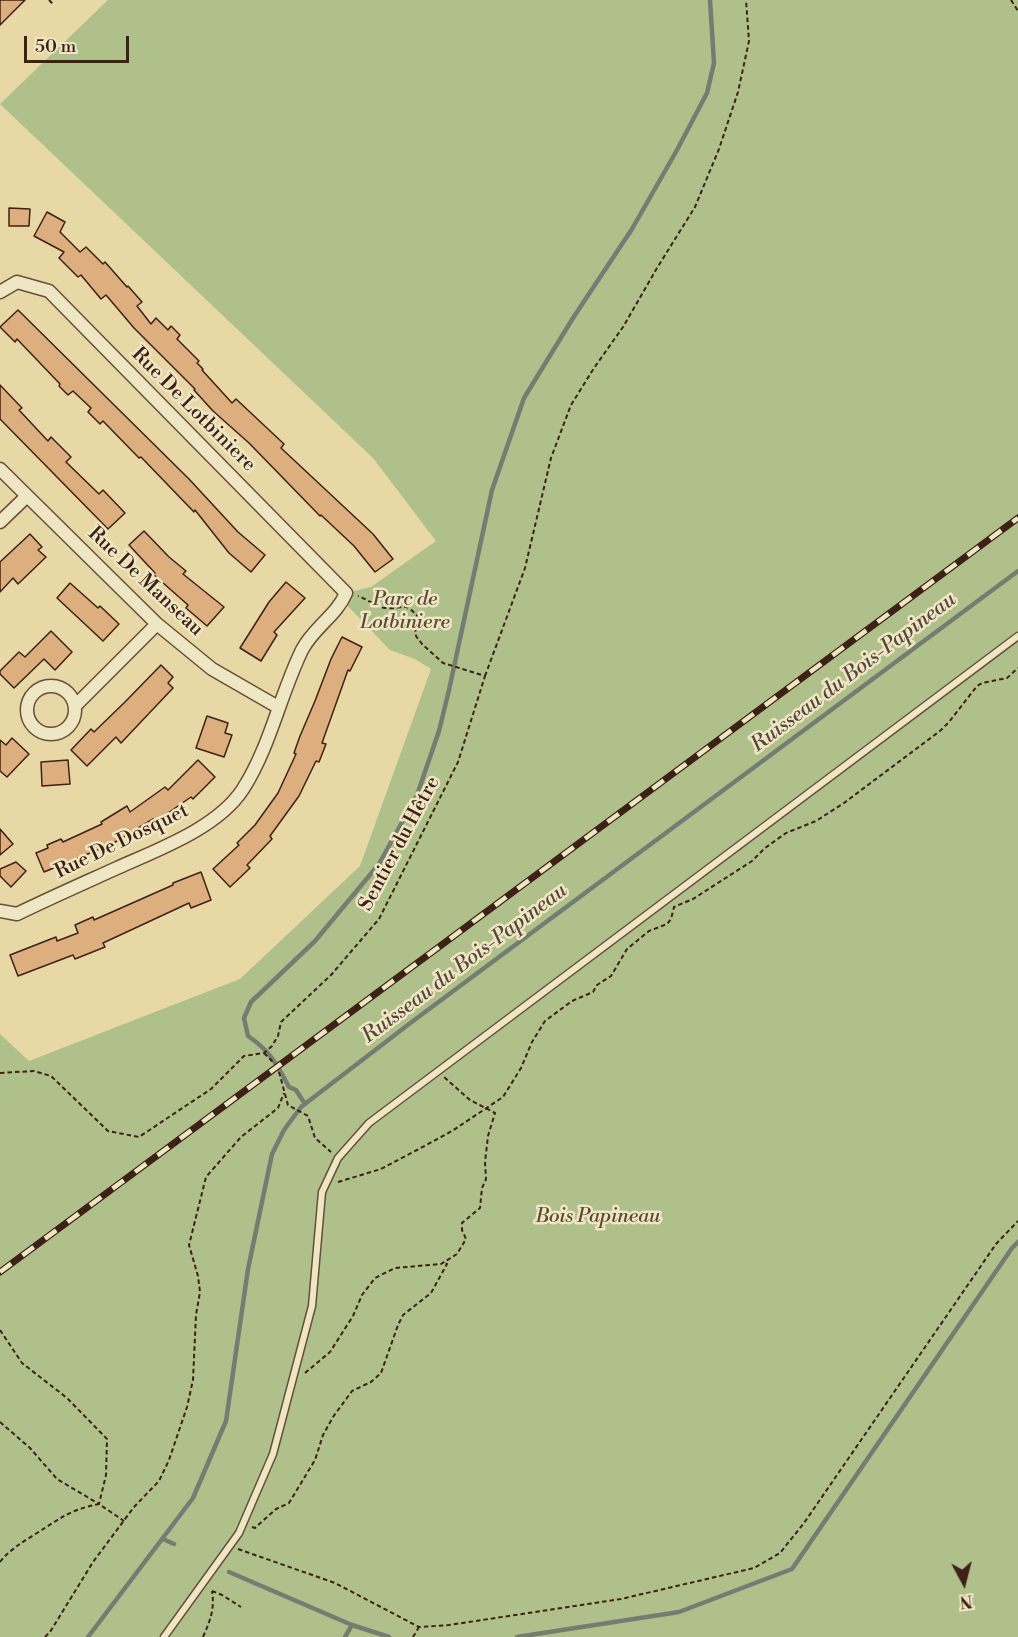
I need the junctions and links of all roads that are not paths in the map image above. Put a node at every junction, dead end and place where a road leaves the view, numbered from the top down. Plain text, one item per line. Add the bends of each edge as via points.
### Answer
1 (0, 292) edge
2 (0, 469) edge
3 (26, 496) junction
4 (0, 522) edge
5 (346, 593) joint
6 (157, 624) junction
7 (1018, 636) edge
8 (75, 706) dead end
9 (278, 706) junction
10 (0, 911) edge
11 (164, 1637) edge

1 - 5 street, Rue De Lotbiniere via 17,282 49,291
2 - 3 street, Rue De Manseau
3 - 4 street
3 - 6 street, Rue De Manseau
5 - 9 street, Rue De Dosquet via 302,649
6 - 8 street
6 - 9 street, Rue De Manseau via 212,669
7 - 11 lane via 369,1123 338,1158 322,1192 312,1306 273,1454 230,1546
9 - 10 street, Rue De Dosquet via 256,767 225,809 187,836 17,914

